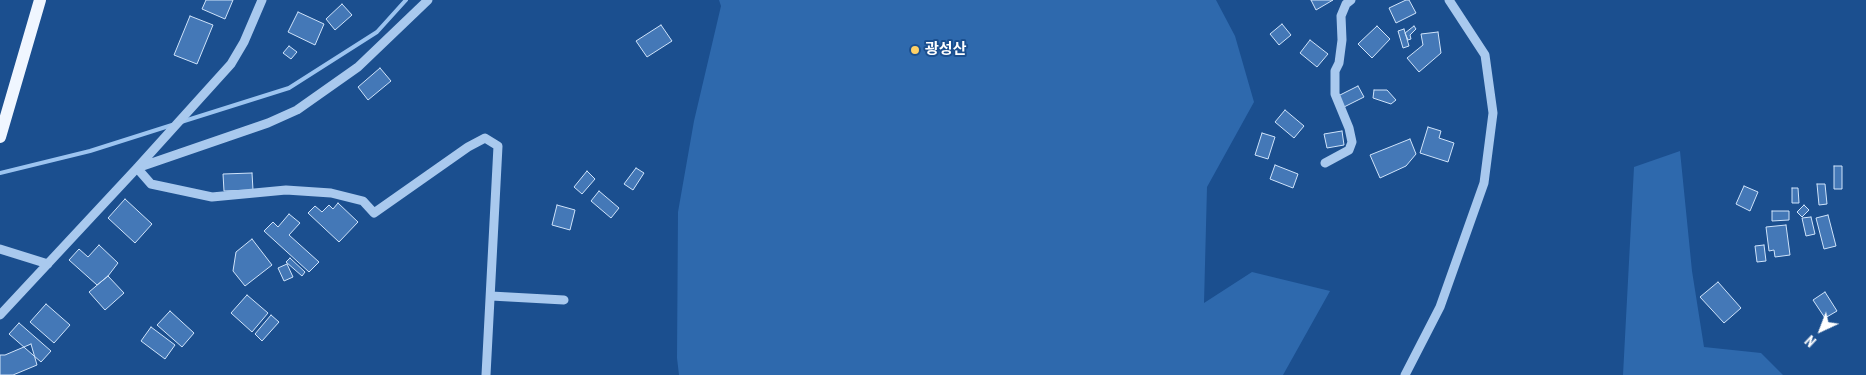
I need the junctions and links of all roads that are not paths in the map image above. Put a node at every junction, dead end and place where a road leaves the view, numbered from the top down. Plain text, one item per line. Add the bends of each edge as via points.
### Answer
1 (40, 0) edge
2 (262, 0) edge
3 (428, 0) edge
4 (1351, 0) edge
5 (1449, 0) edge
6 (0, 137) edge
7 (1325, 163) dead end
8 (137, 168) junction
9 (0, 249) edge
10 (48, 264) junction
11 (491, 296) junction
12 (564, 300) dead end
13 (0, 315) edge
14 (486, 375) edge
15 (1405, 375) edge

1 - 6 main road
2 - 8 street via 231,64
3 - 8 street via 358,67 297,110
4 - 7 street via 1341,16 1342,40 1335,71 1335,94 1352,142 1349,150
5 - 15 street via 1485,55 1492,113 1484,183 1440,307
8 - 10 street
8 - 11 street via 151,184 212,198 286,190 331,193 363,201 374,213 484,138 498,146
9 - 10 street
10 - 13 street
11 - 12 street
11 - 14 street

